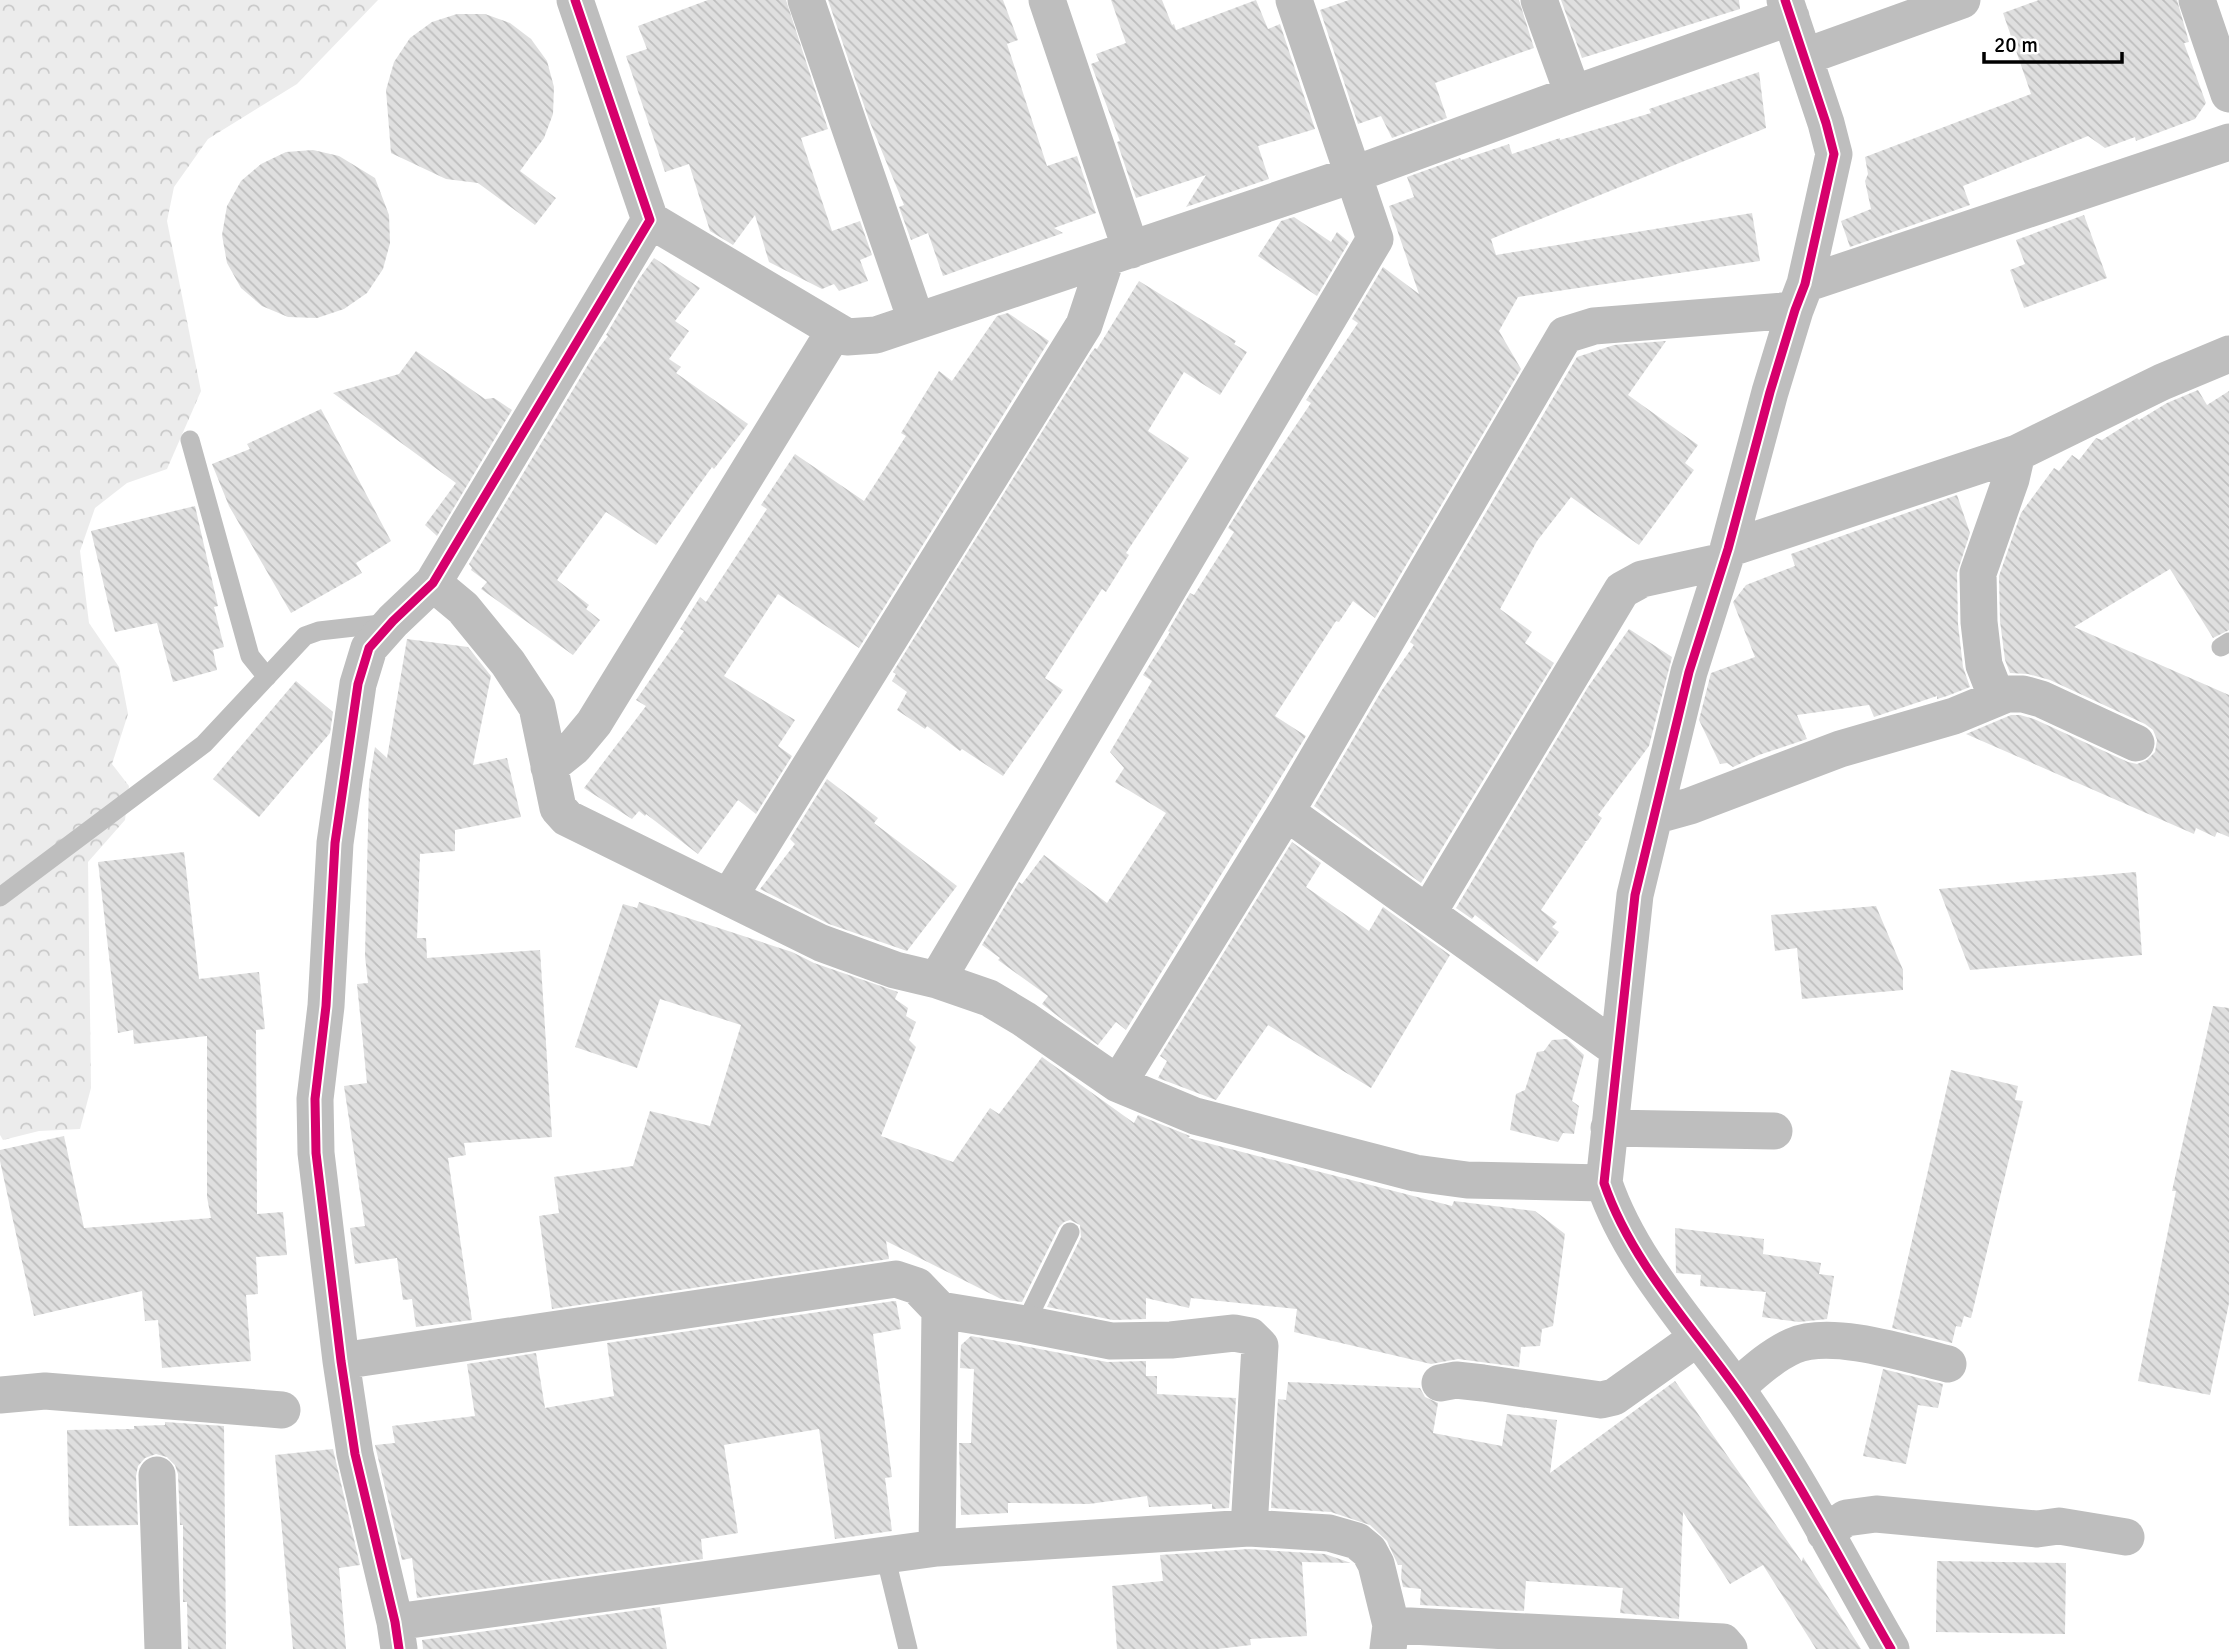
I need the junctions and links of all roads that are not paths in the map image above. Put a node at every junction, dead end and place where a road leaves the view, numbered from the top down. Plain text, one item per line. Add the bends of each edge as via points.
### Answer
1 (575, 0) edge
2 (806, 0) edge
3 (1047, 0) edge
4 (1294, 0) edge
5 (1539, 0) edge
6 (1962, 0) edge
7 (2197, 0) edge
8 (1788, 9) edge
9 (1804, 57) junction
10 (1573, 94) junction
11 (2229, 94) edge
12 (2229, 142) edge
13 (1355, 174) junction
14 (650, 220) junction
15 (1119, 255) junction
16 (1800, 297) junction
17 (916, 320) junction
18 (835, 330) junction
19 (2229, 354) edge
20 (190, 440) dead end
21 (2017, 453) junction
22 (1726, 555) junction
23 (433, 583) junction
24 (387, 627) junction
25 (267, 677) junction
26 (1997, 698) junction
27 (2136, 743) dead end
28 (549, 767) junction
29 (1286, 812) junction
30 (1654, 816) junction
31 (0, 897) edge
32 (729, 897) junction
33 (1428, 914) junction
34 (937, 980) junction
35 (1617, 1049) junction
36 (1118, 1084) junction
37 (1609, 1128) junction
38 (1774, 1132) dead end
39 (1604, 1183) junction
40 (1070, 1233) dead end
41 (940, 1310) junction
42 (1025, 1324) junction
43 (1698, 1338) junction
44 (341, 1361) junction
45 (1948, 1364) dead end
46 (1440, 1383) dead end
47 (1736, 1388) junction
48 (0, 1395) edge
49 (282, 1410) dead end
50 (157, 1475) dead end
51 (1249, 1528) junction
52 (1825, 1533) junction
53 (2126, 1537) dead end
54 (937, 1548) junction
55 (885, 1555) junction
56 (397, 1635) edge
57 (1389, 1637) edge
58 (163, 1649) edge
59 (908, 1649) edge
60 (1730, 1649) edge
61 (1891, 1649) edge

1 - 14 street
2 - 17 street
3 - 15 street
4 - 13 street
5 - 10 street
6 - 9 street
7 - 11 street
8 - 9 street
8 - 10 street
9 - 16 street via 1834,154
10 - 13 street
12 - 16 street
13 - 15 street
13 - 34 street via 1375,239
14 - 18 street
14 - 23 street
15 - 17 street
15 - 32 street via 1084,325
16 - 22 street
16 - 29 street via 1594,326 1565,335
17 - 18 street via 876,335 847,337
18 - 28 street via 594,723
19 - 21 street
20 - 25 lane via 250,656
21 - 22 street
21 - 26 street via 1978,573 1984,666
22 - 30 street via 1689,672
22 - 33 street via 1642,579 1622,590
23 - 24 street
23 - 28 street via 463,608 537,706
24 - 25 lane via 381,624 305,636
24 - 44 street via 369,648 358,684 335,843 326,1006 315,1099 316,1153
25 - 31 lane via 204,744
26 - 27 street via 2023,694 2041,699
26 - 30 street
28 - 32 street via 558,808 567,818
29 - 33 street
29 - 36 street
30 - 35 street via 1635,895
32 - 34 street via 821,943
33 - 35 street
34 - 36 street via 989,998
35 - 37 street
36 - 39 street via 1195,1116 1415,1173 1467,1180
37 - 38 street
37 - 39 street
39 - 43 street via 1614,1213
40 - 42 lane
41 - 42 street
41 - 44 street via 916,1286 896,1279
41 - 54 street
42 - 51 street via 1111,1341 1222,1333 1250,1336 1260,1346
43 - 46 street via 1614,1397 1601,1400 1483,1382
43 - 47 street
44 - 56 street via 355,1454
45 - 47 street via 1863,1344 1823,1340 1794,1345
47 - 52 street
48 - 49 street via 45,1391
50 - 58 street
51 - 54 street
51 - 57 street via 1329,1533 1357,1541 1376,1564
52 - 53 street via 1846,1518 1876,1514 2037,1529 2059,1526
52 - 61 street
54 - 55 street
55 - 56 street
55 - 59 lane
57 - 60 street via 1723,1642

